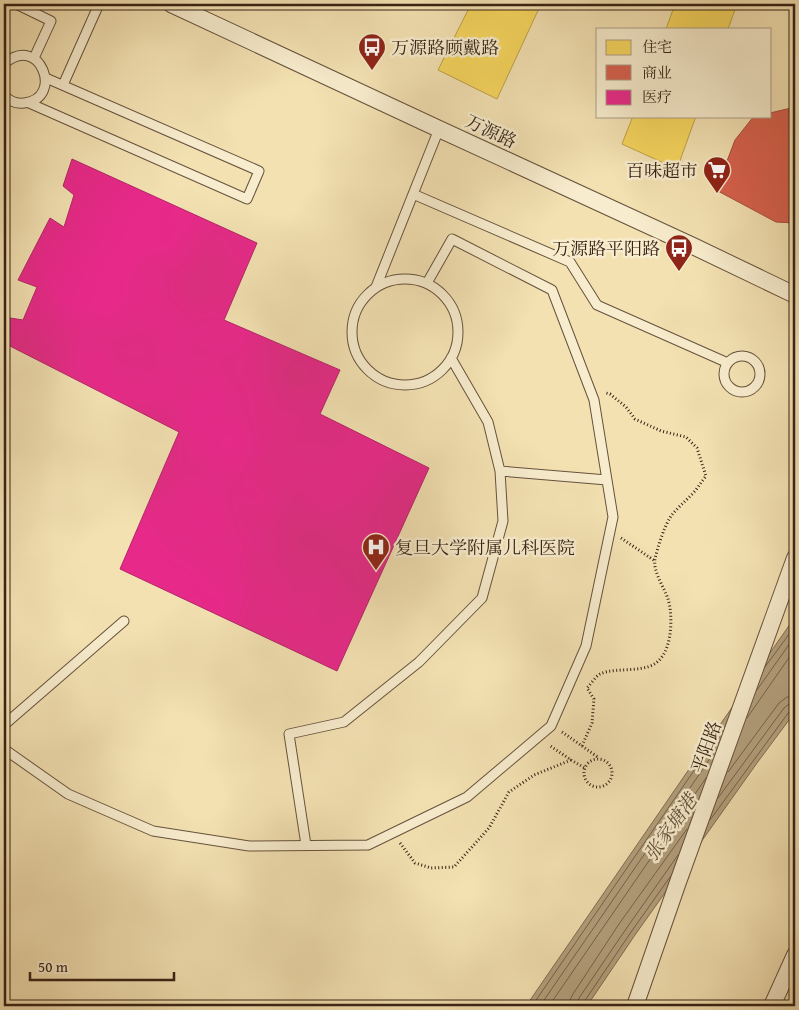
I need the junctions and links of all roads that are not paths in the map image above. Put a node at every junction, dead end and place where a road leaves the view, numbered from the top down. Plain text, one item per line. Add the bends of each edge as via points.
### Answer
1 (16, 4) edge
2 (99, 4) edge
3 (171, 4) edge
4 (34, 58) junction
5 (4, 64) edge
6 (46, 78) junction
7 (63, 85) junction
8 (4, 95) edge
9 (28, 103) junction
10 (439, 129) junction
11 (413, 194) junction
12 (427, 283) junction
13 (376, 287) junction
14 (795, 295) edge
15 (451, 358) junction
16 (728, 363) junction
17 (500, 471) junction
18 (607, 480) junction
19 (795, 558) edge
20 (124, 621) dead end
21 (4, 725) edge
22 (4, 749) edge
23 (306, 846) junction
24 (795, 955) edge
25 (635, 1006) edge
26 (772, 1006) edge

1 - 4 lane via 50,21
2 - 7 lane
3 - 10 street, 万源路
4 - 5 lane via 18,56
4 - 6 lane via 40,63
6 - 7 lane
6 - 9 lane via 41,93
7 - 9 lane via 259,171 247,199
8 - 9 lane via 13,102
10 - 11 lane
10 - 14 street, 万源路
11 - 13 lane
11 - 16 lane via 570,262 597,304
12 - 13 lane via 410,279 392,280
12 - 15 lane via 442,293 458,324 457,342
12 - 18 lane via 452,239 552,290 594,400
13 - 15 lane via 354,314 351,331 354,349 374,376 390,384 408,386 425,382 440,372
15 - 17 lane via 488,422
16 - 16 lane via 725,375 730,386 740,392 752,389 760,373 753,359 737,356
17 - 18 lane
17 - 23 lane via 503,520 482,598 419,662 344,722 289,734
18 - 23 lane via 613,517 586,646 551,726 467,797 368,845
19 - 25 street, 平阳路
20 - 21 lane
22 - 23 lane via 68,794 153,831 249,846
24 - 26 street

